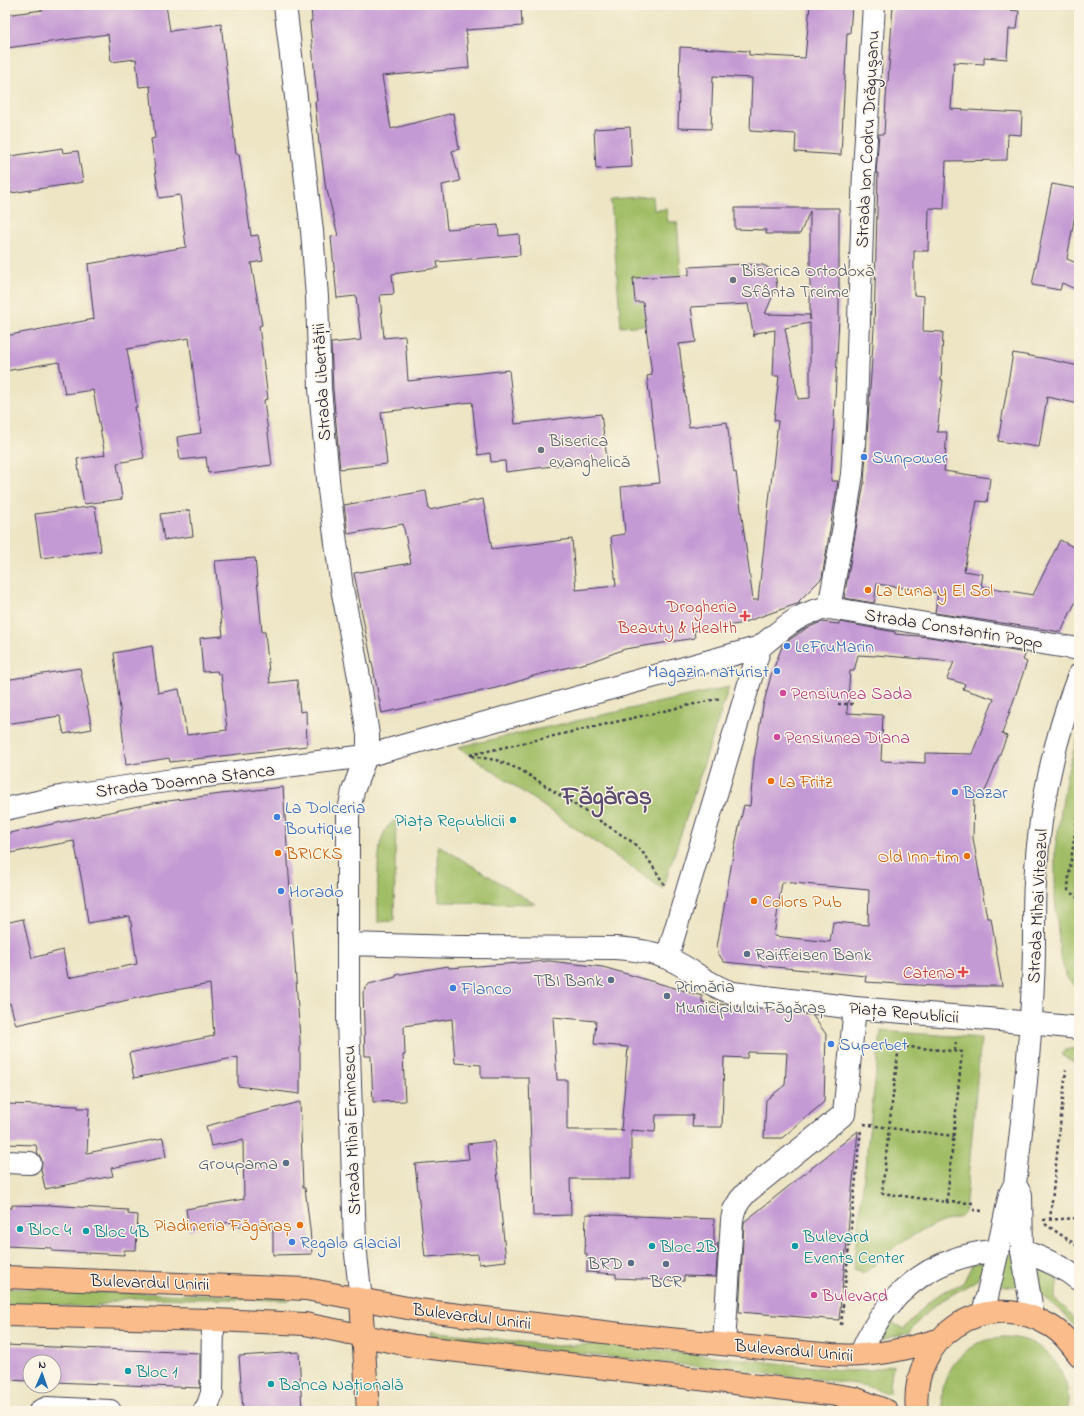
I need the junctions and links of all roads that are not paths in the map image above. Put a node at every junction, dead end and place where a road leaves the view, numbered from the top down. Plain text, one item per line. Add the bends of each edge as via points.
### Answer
1 (285, 5) edge
2 (874, 5) edge
3 (830, 608) junction
4 (760, 647) junction
5 (1079, 649) edge
6 (1079, 675) edge
7 (366, 756) junction
8 (5, 809) edge
9 (348, 944) junction
10 (667, 958) junction
11 (855, 1008) junction
12 (1031, 1023) junction
13 (1079, 1028) edge
14 (5, 1162) edge
15 (30, 1163) dead end
16 (1016, 1184) junction
17 (998, 1250) junction
18 (1022, 1251) junction
19 (5, 1277) edge
20 (1079, 1280) edge
21 (361, 1300) junction
22 (983, 1314) junction
23 (5, 1315) edge
24 (1032, 1317) junction
25 (213, 1320) junction
26 (363, 1336) junction
27 (938, 1340) junction
28 (724, 1344) junction
29 (1079, 1355) edge
30 (860, 1356) junction
31 (856, 1405) edge
32 (40, 1411) edge
33 (110, 1411) edge
34 (204, 1411) edge
35 (368, 1411) edge
36 (887, 1411) edge
37 (917, 1411) edge

1 - 7 street, Strada Libertății via 312,231 321,404 329,490 342,588 367,726
2 - 3 street, Strada Ion Codru Drăguşanu via 864,170 852,474
3 - 4 street via 813,610 801,616
3 - 5 street, Strada Constantin Popp
4 - 7 street
4 - 10 street
6 - 12 street, Strada Mihai Viteazul via 1063,721 1046,788 1035,881
7 - 8 street, Strada Doamna Stanca via 173,780 65,796
7 - 9 street via 353,791 348,816
9 - 10 street, Piața Republicii via 615,948
9 - 21 street, Strada Mihai Eminescu via 355,1245
10 - 11 street, Piața Republicii via 715,986 732,992
11 - 12 street, Piața Republicii
11 - 28 street via 844,1114 748,1192 734,1210
12 - 13 street, Piața Republicii
12 - 16 street, Strada Mihai Viteazul
14 - 15 street
16 - 17 street via 1010,1194
16 - 18 street via 1021,1195
17 - 22 street
17 - 30 street via 954,1259 914,1281 896,1297 872,1328
18 - 20 street via 1044,1258
18 - 24 street
19 - 21 main road, Bulevardul Unirii via 306,1289
21 - 26 main road, Strada Mihai Eminescu
21 - 28 main road, Bulevardul Unirii via 418,1310
22 - 24 main road, Bulevardul Unirii via 1000,1312
22 - 27 main road, Bulevardul Unirii via 967,1320
23 - 25 main road, Bulevardul Unirii
24 - 29 main road, Bulevardul Unirii via 1048,1324 1066,1338
25 - 26 main road, Bulevardul Unirii via 305,1324
25 - 34 street via 212,1393
26 - 31 main road, Bulevardul Unirii via 414,1346 829,1394
26 - 35 main road, Strada Mihai Eminescu
27 - 30 main road, Bulevardul Unirii via 895,1351
27 - 37 main road, Bulevardul Unirii via 920,1372 916,1391
28 - 30 main road, Bulevardul Unirii
31 - 36 main road, Bulevardul Unirii
32 - 33 street via 47,1408

